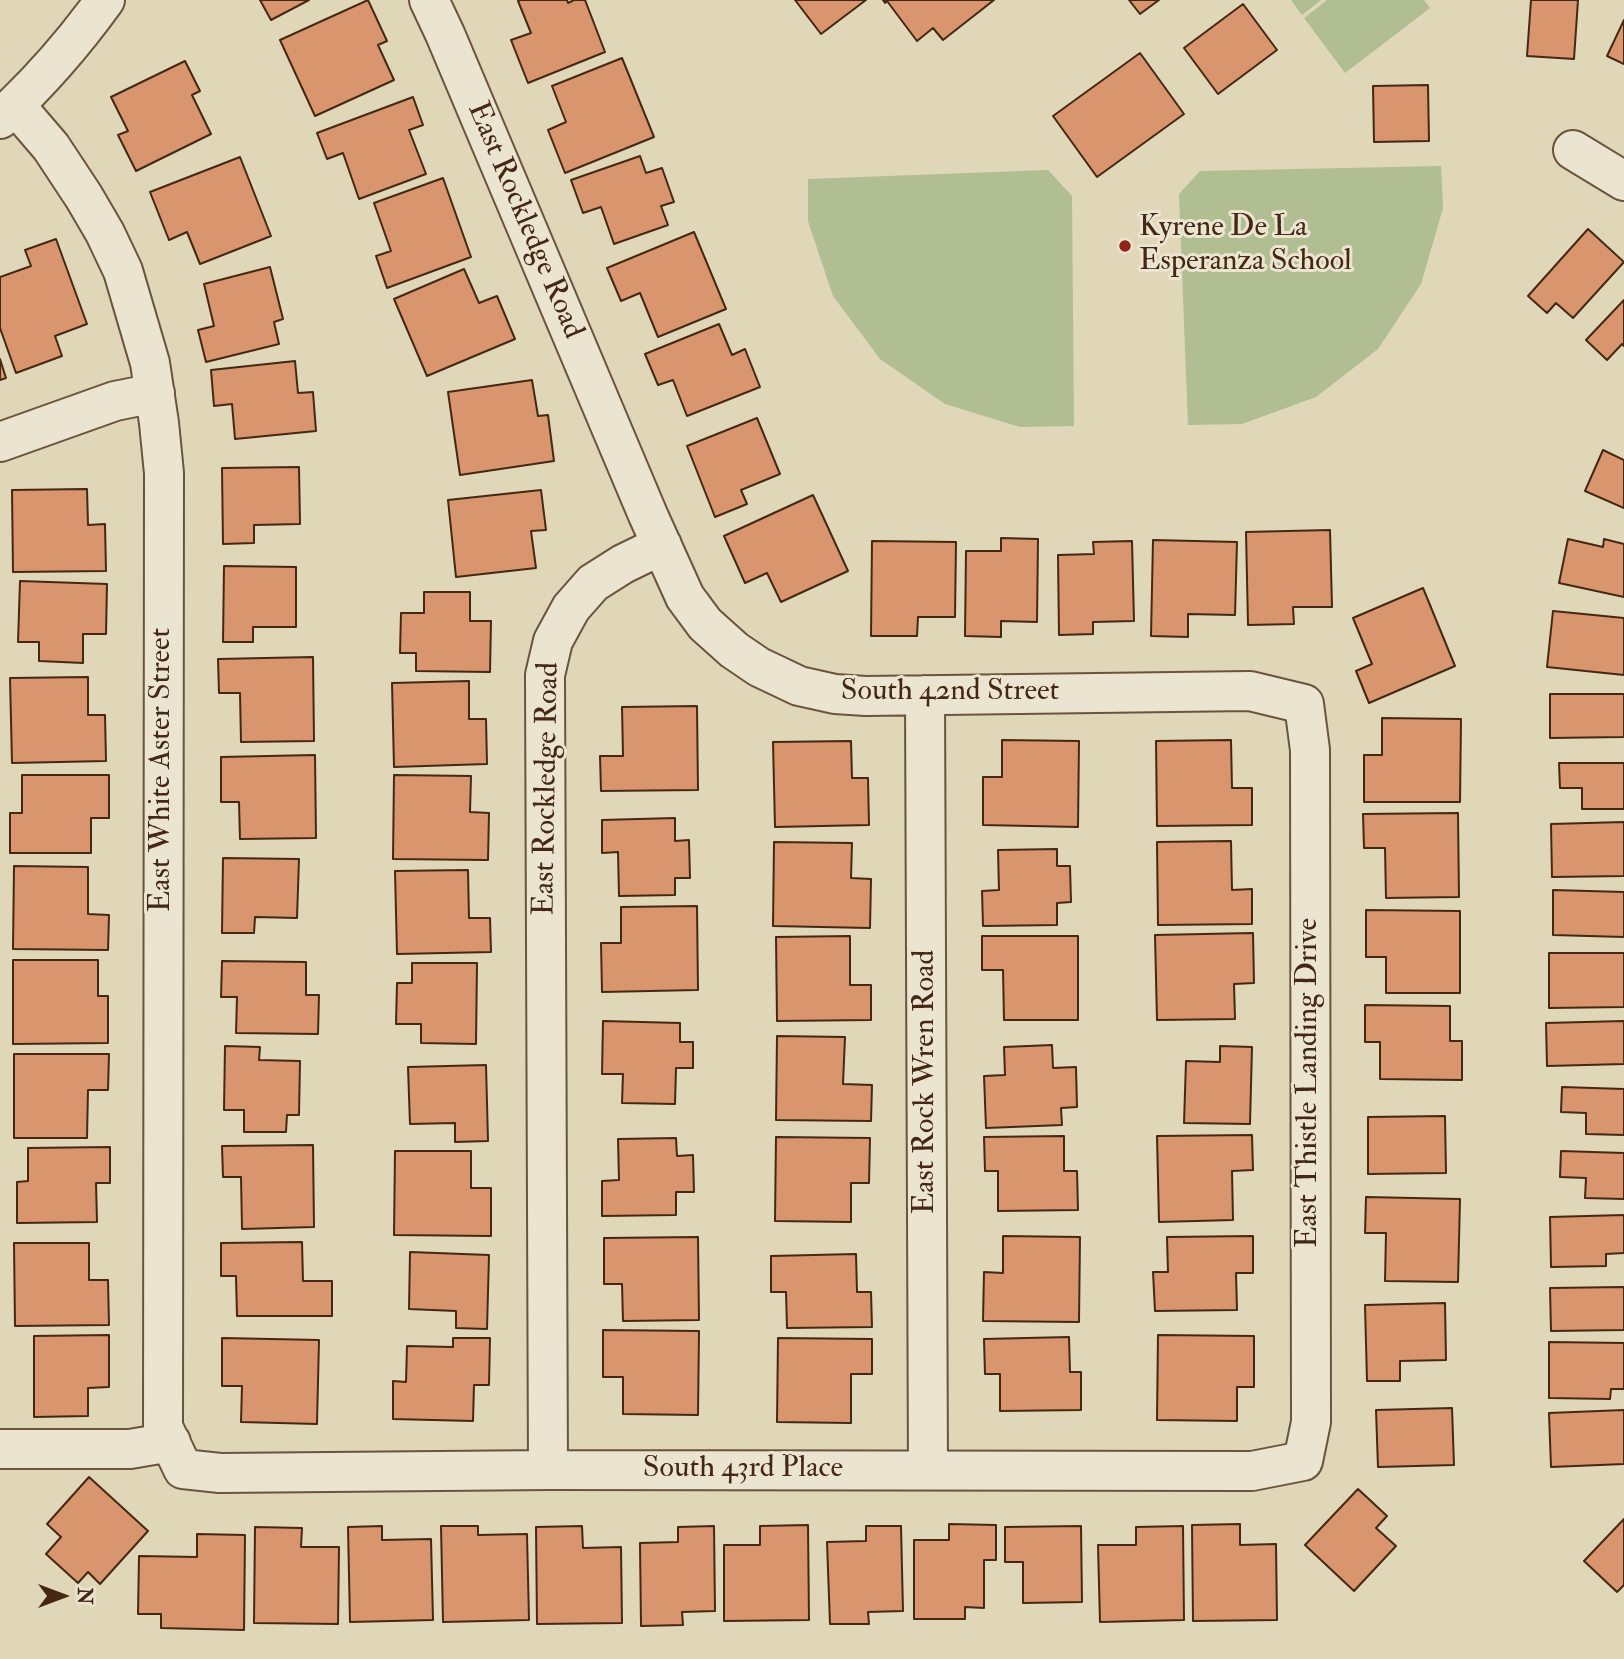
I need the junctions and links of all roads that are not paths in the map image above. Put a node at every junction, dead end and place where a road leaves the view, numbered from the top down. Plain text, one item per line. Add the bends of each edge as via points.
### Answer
1 (105, 0) edge
2 (429, 0) edge
3 (7, 112) edge
4 (1573, 150) dead end
5 (1624, 181) edge
6 (155, 393) junction
7 (0, 442) edge
8 (662, 545) junction
9 (925, 695) junction
10 (1304, 705) joint
11 (0, 1449) edge
12 (177, 1455) junction
13 (1303, 1461) joint
14 (548, 1470) junction
15 (928, 1470) junction

1 - 3 street via 48,71
2 - 8 street, East Rockledge Road
3 - 6 street, East White Aster Street via 51,147 105,233 123,271
4 - 5 street
6 - 7 street via 105,405
6 - 12 street, East White Aster Street via 164,473 163,1427
8 - 9 street, South 42nd Street via 685,597 705,624 759,667 799,685 835,694
8 - 14 street, East Rockledge Road via 593,583 571,608 553,641 545,675
9 - 10 street, South 42nd Street via 1250,691
9 - 15 street, East Rock Wren Road
10 - 13 street, East Thistle Landing Drive via 1310,750 1311,1422
11 - 12 street, South 43rd Place via 130,1449
12 - 14 street, South 43rd Place via 220,1473
13 - 15 street, South 43rd Place via 1252,1471
14 - 15 street, South 43rd Place

